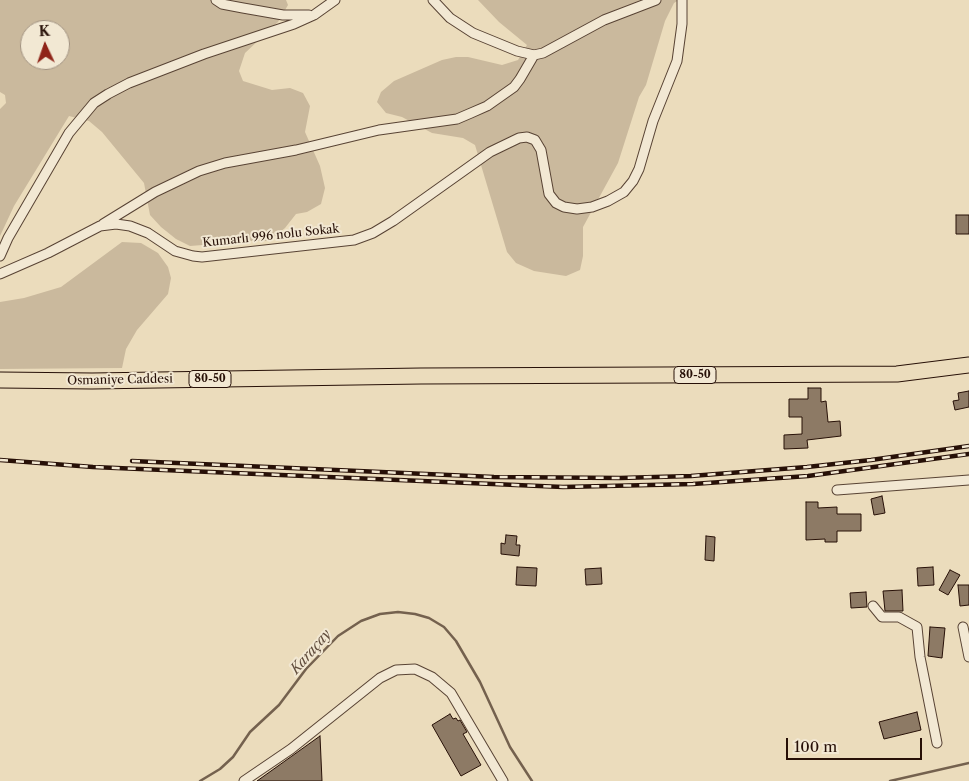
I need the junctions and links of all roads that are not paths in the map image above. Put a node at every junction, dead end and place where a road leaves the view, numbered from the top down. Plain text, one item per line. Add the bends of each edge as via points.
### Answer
1 (216, 0) edge
2 (335, 0) edge
3 (433, 0) edge
4 (656, 0) edge
5 (682, 0) edge
6 (314, 15) junction
7 (534, 55) junction
8 (100, 226) junction
9 (0, 256) edge
10 (0, 274) edge
11 (969, 365) edge
12 (969, 373) edge
13 (0, 381) edge
14 (969, 480) edge
15 (837, 490) dead end
16 (873, 606) dead end
17 (963, 627) dead end
18 (969, 657) edge
19 (937, 743) dead end
20 (244, 781) edge
21 (503, 781) edge

1 - 6 street via 222,4 283,15
2 - 6 street
3 - 7 street via 450,18 473,33
4 - 7 street via 604,20
5 - 8 street, Kumarlı 996 nolu Sokak via 677,61 656,114 640,169 624,192 592,207 577,209 556,203 549,194 541,150 534,140 527,137 490,152 373,233 354,240 202,257 175,251 148,233 130,226
6 - 9 street via 129,83 94,103 69,134
7 - 8 street via 520,79 504,96 464,116 379,130 225,163 199,171 155,192
8 - 10 street, Kumarlı 996 nolu Sokak
11 - 13 highway, Osmaniye Caddesi / 80-50 via 896,374
12 - 13 highway via 875,381 107,386
14 - 15 street
16 - 19 street via 882,617 899,617 916,627
17 - 18 street
20 - 21 street via 291,750 380,678 396,670 415,669 432,677 451,693

